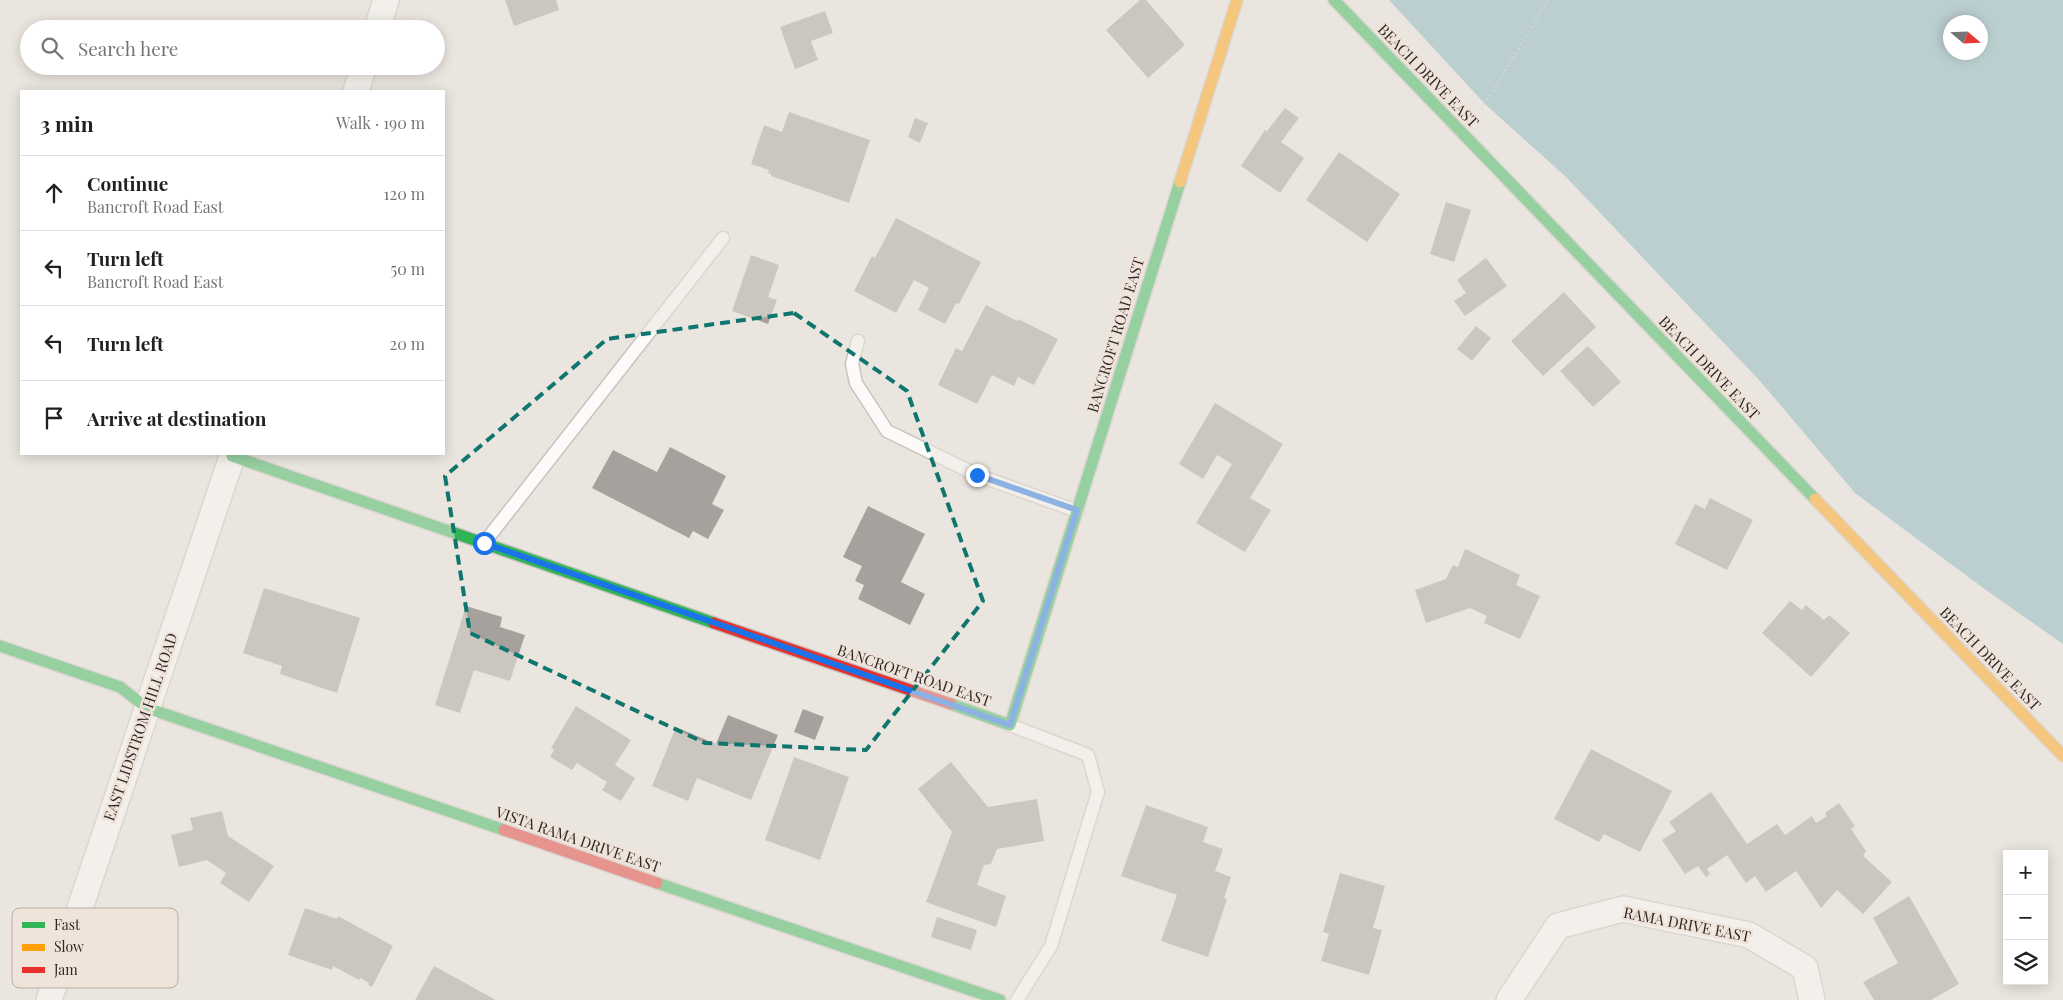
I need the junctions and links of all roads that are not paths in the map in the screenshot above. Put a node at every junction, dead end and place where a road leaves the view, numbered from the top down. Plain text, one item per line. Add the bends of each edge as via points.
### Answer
1 (386, 0) edge
2 (1237, 0) edge
3 (1334, 0) edge
4 (380, 20) edge
5 (361, 75) edge
6 (356, 90) edge
7 (722, 238) dead end
8 (858, 341) dead end
9 (233, 455) edge
10 (1077, 510) junction
11 (484, 543) junction
12 (0, 646) edge
13 (147, 708) junction
14 (1010, 725) junction
15 (2063, 756) edge
16 (80, 908) edge
17 (53, 988) edge
18 (49, 1000) edge
19 (1000, 1000) edge
20 (1017, 1000) edge
21 (1509, 1000) edge
22 (1812, 1000) edge

1 - 4 street
2 - 10 street, BANCROFT ROAD EAST
3 - 15 street, BEACH DRIVE EAST
5 - 6 street
7 - 11 lane
8 - 10 lane via 852,364 856,383 887,431 977,475
9 - 11 street, BANCROFT ROAD EAST
9 - 13 street, EAST LIDSTROM HILL ROAD
10 - 14 street, BANCROFT ROAD EAST
11 - 14 street, BANCROFT ROAD EAST
12 - 13 street, VISTA RAMA DRIVE EAST via 120,687
13 - 16 street, EAST LIDSTROM HILL ROAD
13 - 19 street, VISTA RAMA DRIVE EAST
14 - 20 lane via 1088,755 1098,792 1051,946
17 - 18 street, EAST LIDSTROM HILL ROAD
21 - 22 street, RAMA DRIVE EAST via 1558,926 1623,910 1749,935 1805,968

